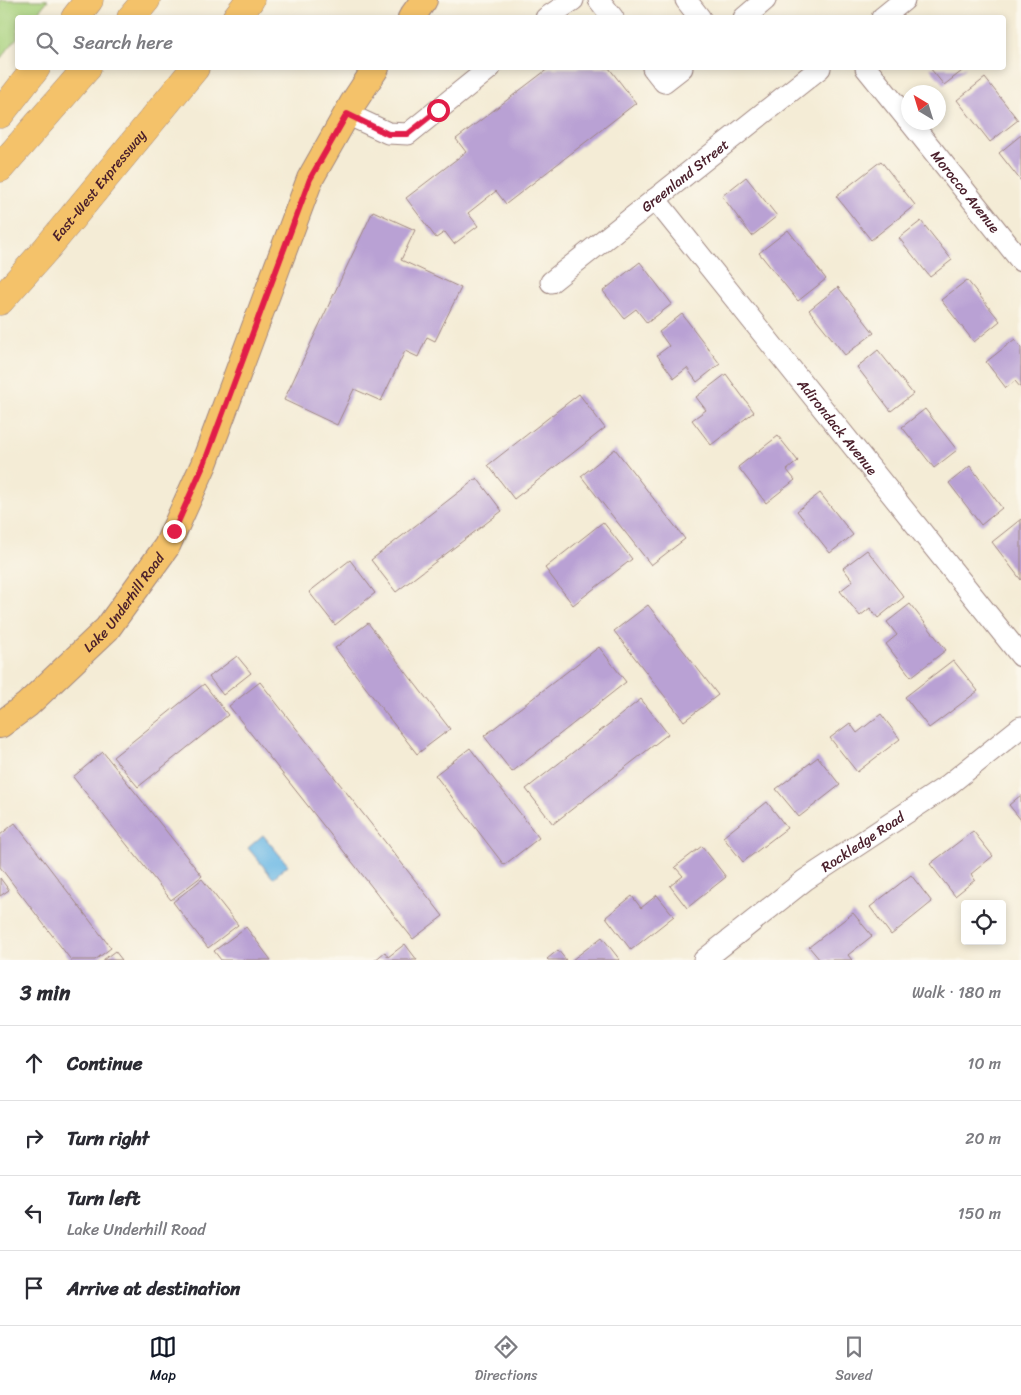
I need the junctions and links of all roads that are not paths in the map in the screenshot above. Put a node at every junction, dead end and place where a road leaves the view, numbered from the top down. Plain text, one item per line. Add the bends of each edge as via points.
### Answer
1 (89, 0) edge
2 (146, 0) edge
3 (250, 0) edge
4 (573, 0) edge
5 (599, 0) edge
6 (686, 0) edge
7 (765, 0) edge
8 (904, 0) edge
9 (77, 15) edge
10 (134, 15) edge
11 (238, 15) edge
12 (550, 15) edge
13 (611, 15) edge
14 (698, 15) edge
15 (748, 15) edge
16 (886, 15) edge
17 (34, 70) edge
18 (86, 70) edge
19 (193, 70) edge
20 (375, 70) edge
21 (488, 70) edge
22 (654, 70) edge
23 (679, 70) edge
24 (817, 70) edge
25 (868, 70) edge
26 (901, 111) edge
27 (0, 114) edge
28 (347, 114) junction
29 (916, 130) edge
30 (0, 168) edge
31 (656, 199) junction
32 (1021, 261) edge
33 (551, 282) dead end
34 (0, 301) edge
35 (1021, 656) edge
36 (0, 726) edge
37 (1021, 727) edge
38 (704, 960) edge

1 - 9 highway
2 - 10 highway
3 - 11 highway
4 - 12 street
5 - 13 street
6 - 14 street
7 - 15 street
8 - 16 street
17 - 27 highway
18 - 30 highway
19 - 34 highway, East-West Expressway
20 - 28 main road, Lake Underhill Road
21 - 28 street via 408,134 388,134
22 - 23 street via 664,82
24 - 31 street, Greenland Street
25 - 26 street, Morocco Avenue
28 - 36 main road, Lake Underhill Road via 310,179 204,464 168,546 107,629
29 - 32 street, Morocco Avenue
31 - 33 street, Greenland Street
31 - 35 street, Adirondack Avenue
37 - 38 street, Rockledge Road via 948,786 805,880

